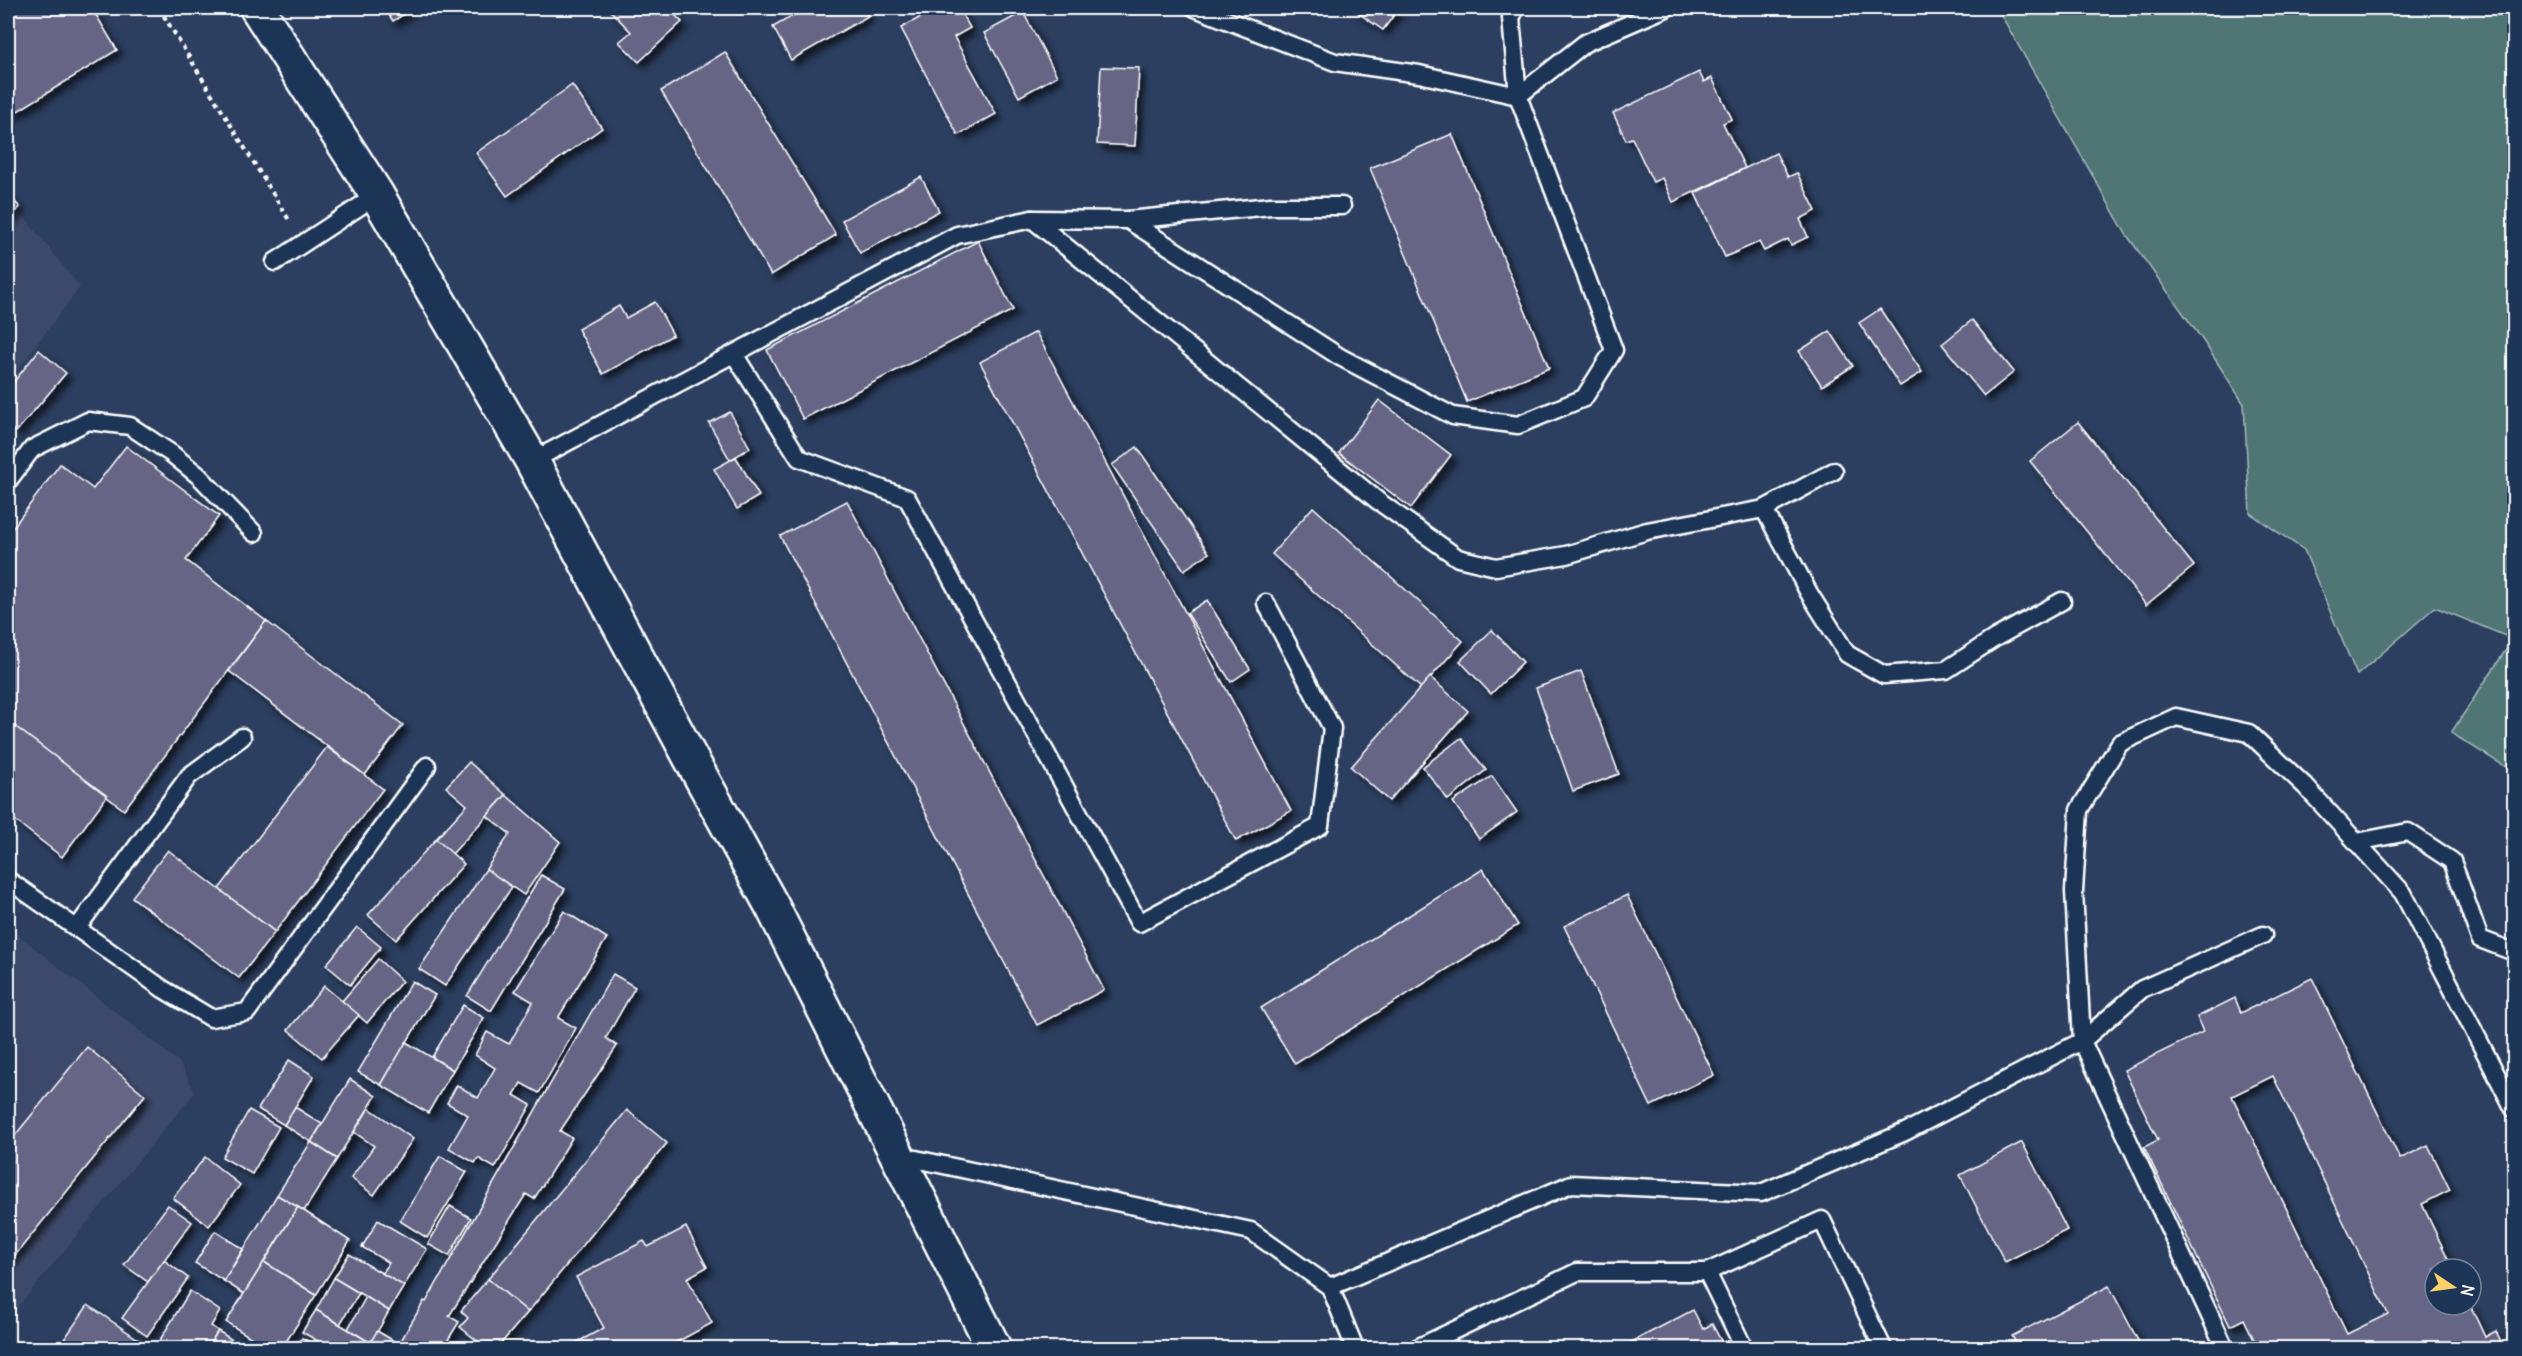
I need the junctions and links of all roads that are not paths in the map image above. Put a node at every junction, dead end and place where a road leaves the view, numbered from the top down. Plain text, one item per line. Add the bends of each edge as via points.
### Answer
1 (257, 8) edge
2 (1195, 8) edge
3 (1516, 8) edge
4 (1666, 8) edge
5 (1518, 96) junction
6 (377, 195) junction
7 (1342, 206) dead end
8 (1032, 219) junction
9 (1128, 220) junction
10 (275, 262) dead end
11 (734, 354) junction
12 (532, 461) junction
13 (1834, 471) dead end
14 (8, 482) edge
15 (1764, 508) junction
16 (254, 533) dead end
17 (2062, 601) dead end
18 (1266, 603) dead end
19 (242, 736) dead end
20 (427, 765) dead end
21 (2357, 842) junction
22 (8, 880) edge
23 (77, 928) junction
24 (2263, 935) dead end
25 (2514, 952) edge
26 (2082, 1041) junction
27 (2514, 1109) edge
28 (897, 1155) junction
29 (1707, 1272) junction
30 (1330, 1287) junction
31 (994, 1348) edge
32 (1355, 1348) edge
33 (1417, 1348) edge
34 (1744, 1348) edge
35 (1883, 1348) edge
36 (2225, 1348) edge

1 - 6 main road
2 - 5 lane via 1335,62 1419,74
3 - 5 lane via 1511,18
4 - 5 lane via 1585,43
5 - 9 lane via 1614,350 1584,398 1518,425 1453,416 1340,357
6 - 10 lane
6 - 12 main road
7 - 9 lane via 1271,206
8 - 9 lane
8 - 11 lane via 957,235
8 - 15 lane via 1378,501 1458,558 1496,567 1566,555 1647,531
11 - 12 lane
11 - 18 lane via 799,458 907,498 1138,923 1320,826 1332,728
12 - 28 main road via 772,906
13 - 15 lane
14 - 16 lane via 32,449 88,421 130,426 199,476
15 - 17 lane via 1847,654 1884,675 1946,670
19 - 23 lane via 189,776
20 - 23 lane via 248,1012 211,1018
21 - 25 lane via 2408,832 2452,861 2480,939
21 - 26 lane via 2249,734 2176,717 2120,743 2079,810 2074,891
21 - 27 lane via 2403,893
22 - 23 lane
24 - 26 lane via 2142,989
26 - 30 lane via 1905,1132 1761,1193 1571,1184
26 - 36 lane
28 - 30 lane via 1251,1231
28 - 31 main road
29 - 33 lane via 1577,1272
29 - 34 lane
29 - 35 lane via 1822,1220
30 - 32 lane

